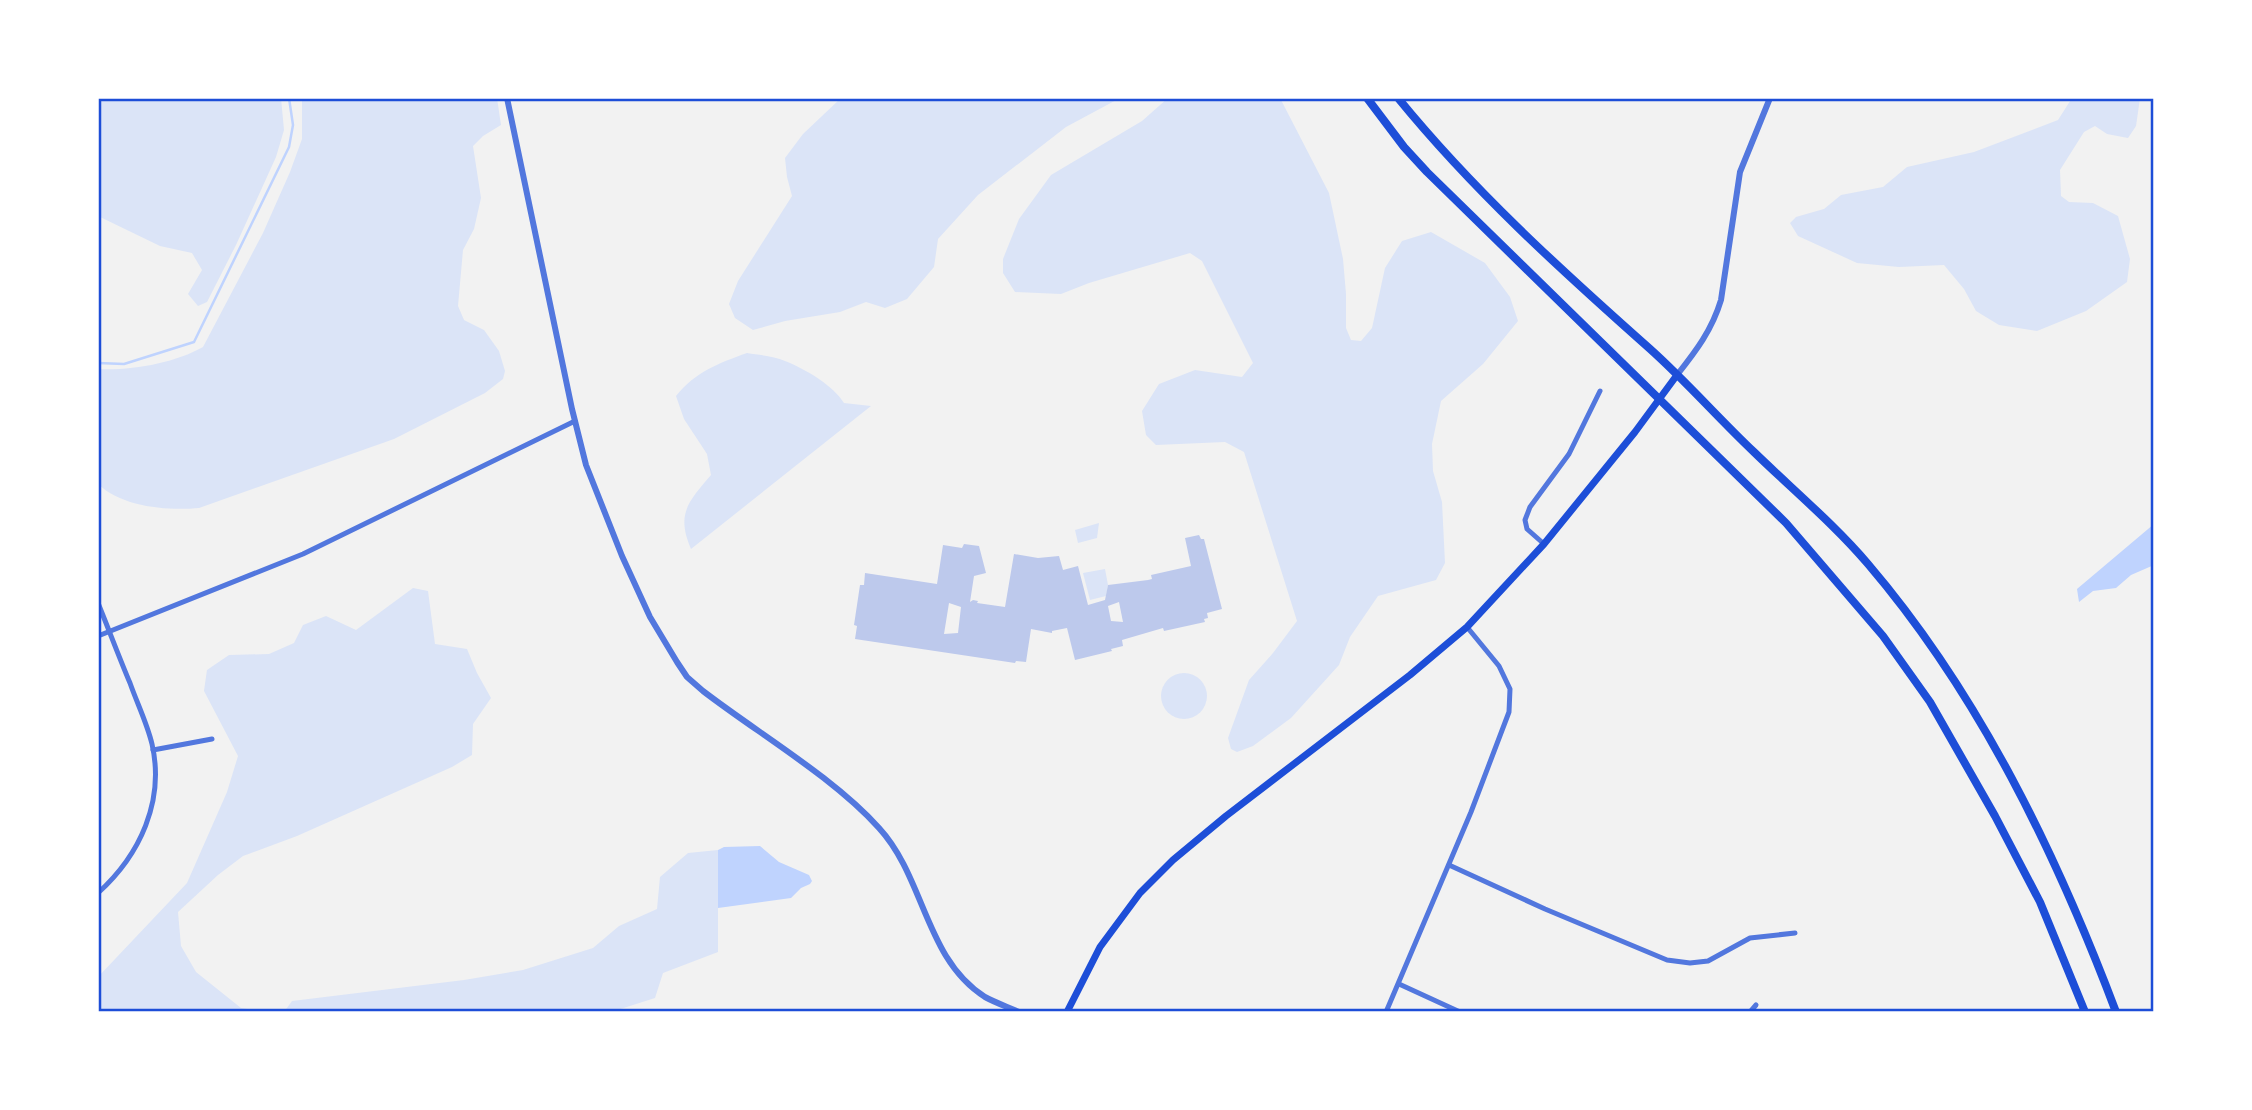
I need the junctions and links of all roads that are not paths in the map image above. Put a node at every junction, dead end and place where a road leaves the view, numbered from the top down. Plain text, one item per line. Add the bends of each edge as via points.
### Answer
1 (508, 98) edge
2 (1367, 98) edge
3 (1398, 98) edge
4 (1770, 98) edge
5 (1677, 375) junction
6 (1600, 391) dead end
7 (1661, 399) junction
8 (575, 421) junction
9 (1544, 544) junction
10 (98, 603) edge
11 (1467, 627) junction
12 (109, 631) junction
13 (98, 636) edge
14 (212, 740) dead end
15 (153, 750) junction
16 (1449, 865) junction
17 (98, 893) edge
18 (1796, 933) dead end
19 (1399, 984) junction
20 (1756, 1005) dead end
21 (1019, 1012) edge
22 (1067, 1012) edge
23 (1386, 1012) edge
24 (1460, 1012) edge
25 (1750, 1012) edge
26 (2085, 1012) edge
27 (2116, 1012) edge

1 - 8 street
2 - 7 main road via 1427,172
3 - 5 main road via 1481,193
4 - 5 street via 1740,172 1715,320
5 - 7 main road
5 - 27 main road via 1867,562 1924,635 1968,702 2057,866
6 - 9 street via 1569,454 1525,520
7 - 9 main road
7 - 26 main road via 1833,575 1930,702 2040,902
8 - 12 street via 303,554
8 - 21 street via 597,496 622,556 650,617 687,677 857,806 881,830 905,867 948,960 974,989
9 - 11 main road
10 - 12 street
11 - 16 street via 1499,666 1510,689 1509,712
11 - 22 main road via 1155,877 1100,947
12 - 13 street
12 - 15 street
14 - 15 street
15 - 17 street via 153,796 144,832 125,866
16 - 18 street via 1667,960 1708,961 1750,938
16 - 19 street
19 - 23 street
19 - 24 street
20 - 25 street

